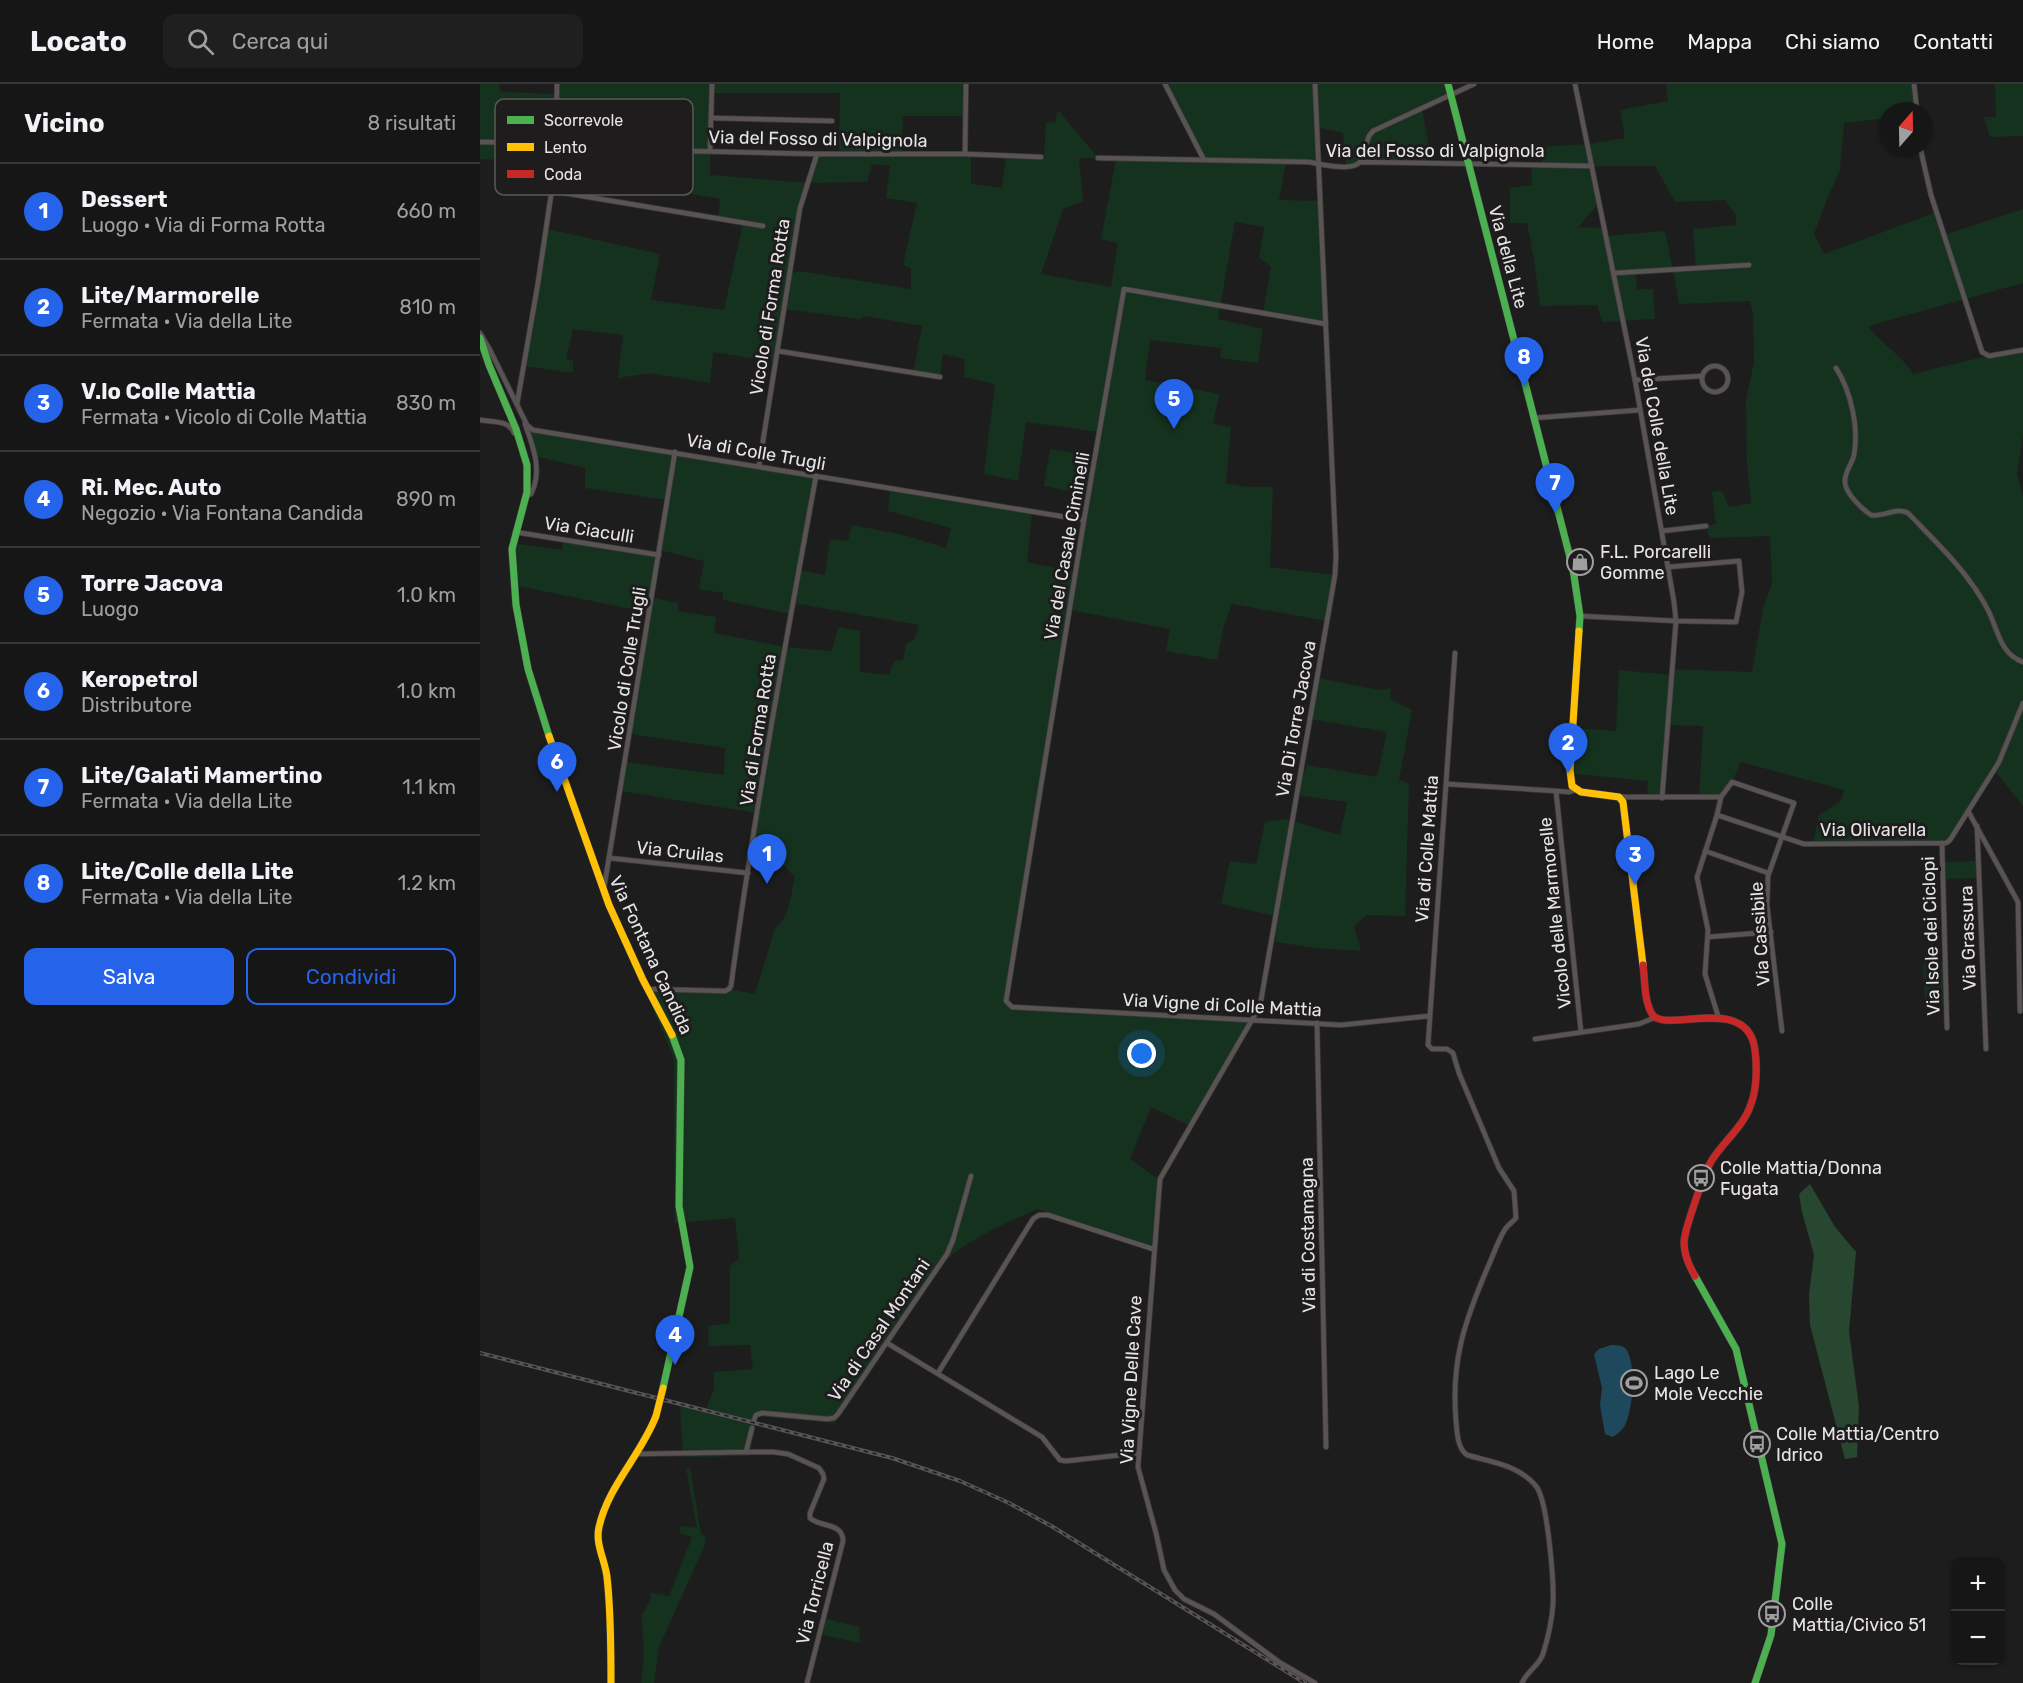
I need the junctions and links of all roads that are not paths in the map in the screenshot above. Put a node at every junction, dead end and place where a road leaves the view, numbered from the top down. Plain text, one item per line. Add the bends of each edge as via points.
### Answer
1 (712, 84) edge
2 (966, 84) edge
3 (1165, 84) edge
4 (1315, 84) edge
5 (1448, 84) edge
6 (1474, 84) edge
7 (1575, 84) edge
8 (1914, 84) edge
9 (1450, 95) junction
10 (1916, 102) edge
11 (711, 118) junction
12 (832, 121) dead end
13 (480, 142) edge
14 (495, 143) edge
15 (693, 150) edge
16 (710, 151) junction
17 (817, 154) junction
18 (965, 154) junction
19 (1922, 156) edge
20 (1041, 157) dead end
21 (1098, 158) dead end
22 (1204, 160) junction
23 (1360, 162) junction
24 (1468, 164) junction
25 (1318, 165) junction
26 (1592, 166) junction
27 (551, 195) edge
28 (581, 195) edge
29 (762, 226) dead end
30 (1749, 265) dead end
31 (1614, 273) junction
32 (1326, 324) junction
33 (480, 333) edge
34 (480, 338) edge
35 (2023, 350) edge
36 (778, 351) junction
37 (1836, 368) dead end
38 (1702, 376) junction
39 (940, 377) dead end
40 (1635, 380) junction
41 (517, 404) junction
42 (1640, 410) junction
43 (522, 416) junction
44 (1534, 418) junction
45 (480, 420) edge
46 (675, 452) junction
47 (527, 461) junction
48 (759, 466) junction
49 (816, 476) junction
50 (526, 496) junction
51 (1084, 520) junction
52 (1706, 526) dead end
53 (1662, 531) junction
54 (515, 532) junction
55 (659, 555) junction
56 (1668, 567) junction
57 (1580, 616) junction
58 (1676, 621) junction
59 (1455, 653) dead end
60 (2023, 662) edge
61 (2023, 703) edge
62 (1447, 784) junction
63 (1575, 790) junction
64 (1556, 791) junction
65 (1620, 797) junction
66 (1720, 797) junction
67 (1662, 798) junction
68 (1968, 811) junction
69 (1717, 815) junction
70 (1977, 826) junction
71 (1782, 837) junction
72 (1942, 843) junction
73 (1705, 851) junction
74 (609, 858) junction
75 (748, 873) junction
76 (1768, 873) junction
77 (603, 891) junction
78 (1771, 932) junction
79 (1708, 937) junction
80 (647, 989) junction
81 (1012, 1007) joint
82 (2020, 1011) dead end
83 (1429, 1016) junction
84 (1654, 1018) junction
85 (1254, 1019) junction
86 (1719, 1019) junction
87 (1317, 1023) junction
88 (1947, 1028) dead end
89 (1782, 1031) dead end
90 (1581, 1032) junction
91 (1536, 1039) dead end
92 (1986, 1049) dead end
93 (971, 1176) dead end
94 (1153, 1249) junction
95 (887, 1343) junction
96 (938, 1373) junction
97 (754, 1420) dead end
98 (752, 1428) dead end
99 (1326, 1447) dead end
100 (746, 1452) junction
101 (1139, 1453) junction
102 (637, 1454) junction
103 (611, 1683) edge
104 (807, 1683) edge
105 (1315, 1683) edge
106 (1522, 1683) edge
107 (1755, 1683) edge

1 - 11 street
2 - 18 street
3 - 22 street
4 - 25 street, Via Di Torre Jacova
5 - 9 street, Via della Lite
6 - 9 street
7 - 26 street, Via del Colle della Lite
8 - 10 street
9 - 23 street via 1372,132
9 - 24 street, Via della Lite
11 - 12 street
11 - 16 street
13 - 14 street, Via del Fosso di Valpignola
15 - 16 street, Via del Fosso di Valpignola
16 - 17 street, Via del Fosso di Valpignola
17 - 18 street, Via del Fosso di Valpignola
17 - 36 street, Vicolo di Forma Rotta via 800,206
18 - 20 street, Via del Fosso di Valpignola
19 - 35 street via 1982,352 1989,356
21 - 22 street, Via del Fosso di Valpignola
22 - 25 street, Via del Fosso di Valpignola
23 - 24 street, Via del Fosso di Valpignola
23 - 25 street, Via del Fosso di Valpignola via 1354,167
24 - 26 street, Via del Fosso di Valpignola
24 - 44 street, Via della Lite
25 - 32 street, Via Di Torre Jacova
26 - 31 street, Via del Colle della Lite
27 - 41 street
28 - 29 street
30 - 31 street
31 - 40 street, Via del Colle della Lite
32 - 51 street, Via del Casale Ciminelli via 1125,290
32 - 85 street, Via Di Torre Jacova via 1335,575 1261,1001
33 - 41 street
34 - 47 street, Via Fontana Candida
36 - 39 street
36 - 48 street, Vicolo di Forma Rotta
37 - 60 street via 1845,386 1854,426 1854,455 1845,480 1848,491 1871,515 1900,510 1908,513 1965,574 1987,608 2005,650
38 - 38 street via 1708,367 1716,366 1726,372 1728,380 1721,390 1713,392 1706,388
38 - 40 street
40 - 42 street, Via del Colle della Lite
41 - 43 street
42 - 44 street
42 - 53 street, Via del Colle della Lite
43 - 46 street, Via di Colle Trugli via 528,427 536,430
43 - 50 street via 536,468 534,489
44 - 57 street, Via della Lite via 1573,569
45 - 47 street via 510,426
46 - 48 street, Via di Colle Trugli
46 - 55 street, Vicolo di Colle Trugli
47 - 50 street, Via Fontana Candida
48 - 49 street, Via di Colle Trugli
49 - 51 street, Via di Colle Trugli
49 - 75 street, Via di Forma Rotta
50 - 54 street, Via Fontana Candida
51 - 81 street, Via del Casale Ciminelli via 1006,998
52 - 53 street
53 - 56 street, Via del Colle della Lite
54 - 55 street, Via Ciaculli
54 - 77 street, Via Fontana Candida via 513,578 527,666
55 - 74 street, Vicolo di Colle Trugli
56 - 58 street, Via del Colle della Lite
56 - 58 street via 1739,561 1742,592 1736,622
57 - 58 street
57 - 63 street, Via della Lite via 1570,770
58 - 67 street, Via del Colle della Lite
59 - 62 street, Via di Colle Mattia
61 - 68 street, Via Olivarella via 2000,762
62 - 64 street
62 - 83 street, Via di Colle Mattia
63 - 64 street
63 - 65 street
64 - 90 street, Vicolo delle Marmorelle
65 - 67 street
65 - 84 street via 1626,814 1647,1000
66 - 67 street
66 - 69 street
66 - 71 street, Via Cassibile via 1732,782 1794,802
68 - 70 street
68 - 72 street, Via Olivarella via 1950,840
69 - 71 street, Via Olivarella
69 - 73 street
70 - 82 street via 2018,902
70 - 92 street, Via Grassura
71 - 72 street, Via Olivarella via 1804,844
71 - 76 street, Via Cassibile
72 - 88 street, Via Isole dei Ciclopi
73 - 76 street
73 - 79 street via 1697,880
74 - 75 street, Via Cruilas
74 - 77 street, Vicolo di Colle Trugli
75 - 80 street, Via di Forma Rotta via 729,989
76 - 78 street, Via Cassibile
77 - 80 street, Via Fontana Candida
78 - 79 street
78 - 89 street, Via Cassibile
79 - 86 street via 1705,974
80 - 102 street, Via Fontana Candida via 681,1057 679,1206 690,1267 654,1415
81 - 85 street, Via Vigne di Colle Mattia
83 - 87 street, Via Vigne di Colle Mattia via 1349,1025
83 - 106 street, Via di Colle Mattia via 1429,1048 1449,1049 1454,1054 1499,1168 1515,1191 1516,1219 1504,1231 1461,1338 1455,1406 1464,1453 1518,1470 1537,1487 1544,1505 1552,1613 1542,1657
84 - 86 street
84 - 90 street via 1639,1024
85 - 87 street, Via Vigne di Colle Mattia
85 - 94 street, Via Di Torre Jacova via 1162,1174
86 - 107 street via 1741,1025 1751,1035 1754,1094 1748,1114 1710,1164 1686,1229 1684,1246 1689,1266 1737,1352 1782,1544 1771,1635
87 - 99 street, Via di Costamagna
90 - 91 street
93 - 95 street, Via di Casal Montani via 949,1249
94 - 96 street via 1048,1215 1036,1216
94 - 101 street, Via Vigne Delle Cave
95 - 96 street
95 - 97 street, Via di Casal Montani via 835,1417 762,1413
96 - 101 street via 1039,1436 1056,1458 1064,1461
98 - 100 street
100 - 102 street
100 - 104 street, Via Torricella via 785,1453 819,1468 824,1479 809,1517 843,1534
101 - 105 street, Via Vigne Delle Cave via 1139,1475 1164,1570 1172,1586 1183,1598
102 - 103 street, Via Fontana Candida via 610,1500 598,1532 607,1577

